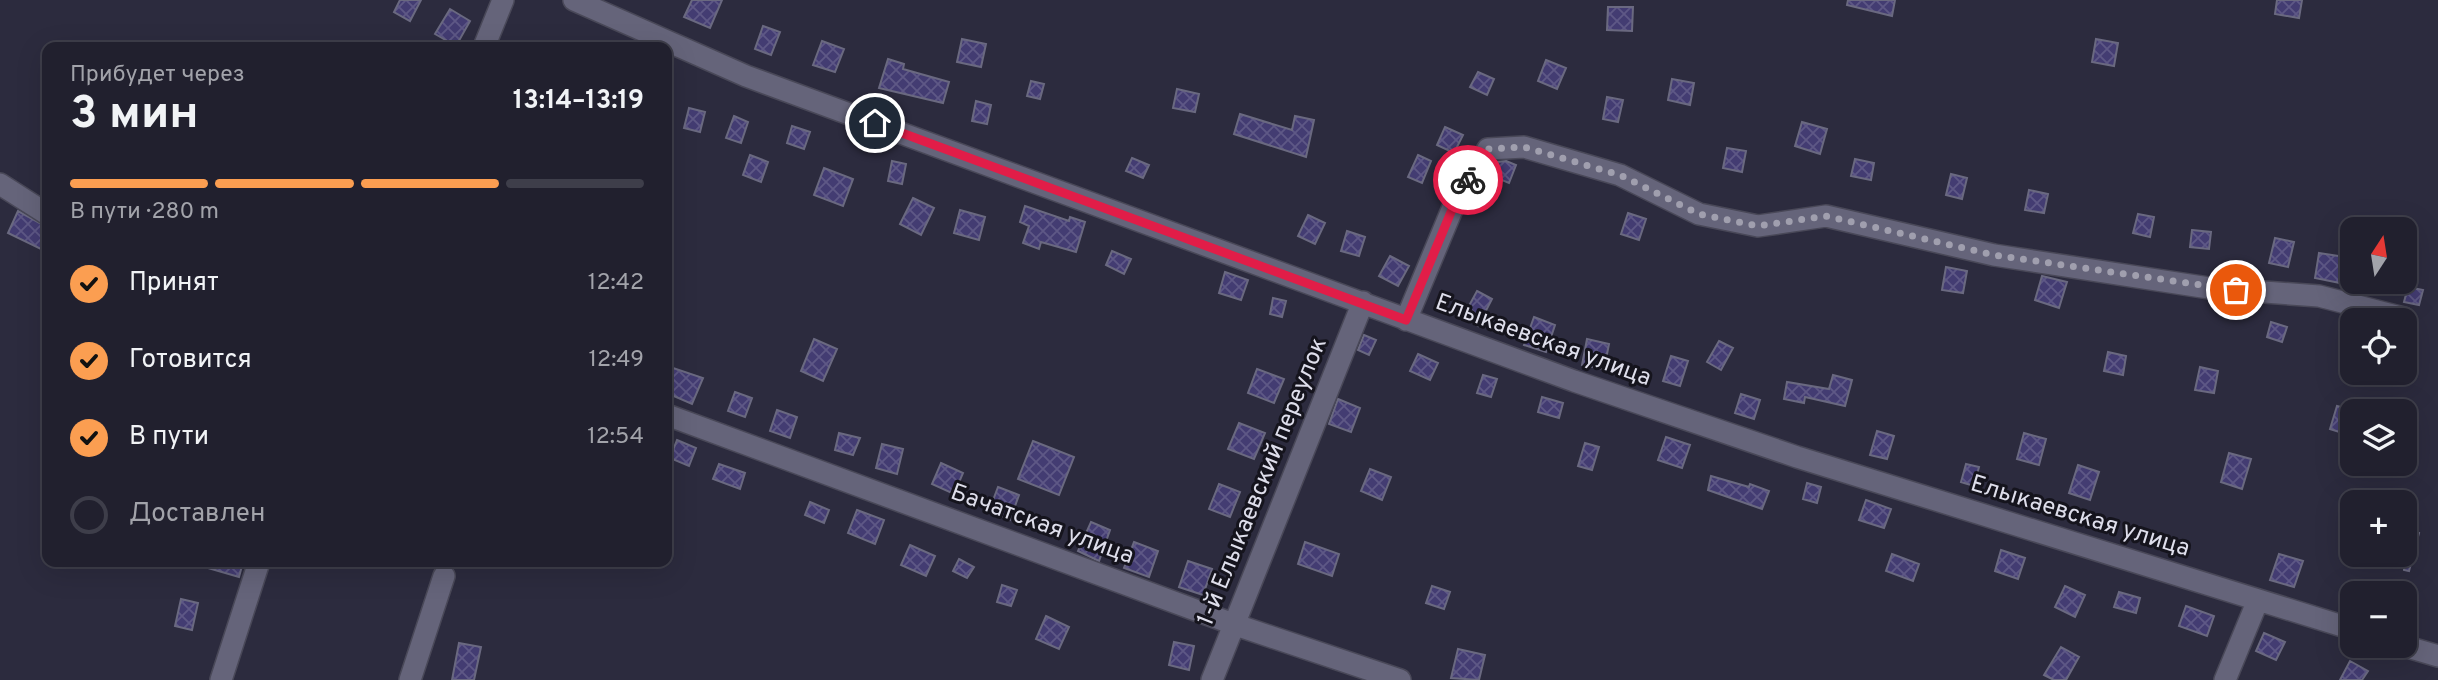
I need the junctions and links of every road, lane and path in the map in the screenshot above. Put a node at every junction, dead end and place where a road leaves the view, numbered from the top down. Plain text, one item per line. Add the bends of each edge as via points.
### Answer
1 (503, 0) edge
2 (574, 0) edge
3 (486, 42) edge
4 (669, 42) edge
5 (672, 43) edge
6 (0, 184) edge
7 (42, 211) edge
8 (1363, 302) junction
9 (2365, 308) edge
10 (1406, 320) junction
11 (672, 417) edge
12 (257, 567) edge
13 (444, 576) dead end
14 (2258, 600) junction
15 (1236, 625) junction
16 (2340, 625) edge
17 (2417, 650) edge
18 (2438, 656) edge
19 (221, 680) edge
20 (410, 680) edge
21 (1212, 680) edge
22 (1401, 680) edge
23 (2225, 680) edge

1 - 3 street
2 - 4 street, Елыкаевская улица
5 - 8 street, Елыкаевская улица via 746,76
6 - 7 street
8 - 10 street, Елыкаевская улица
8 - 15 street, 1-й Елыкаевский переулок
9 - 10 street via 2319,296 2209,288 1994,255 1826,216 1758,226 1699,214 1620,175 1524,147 1488,149 1456,200
10 - 14 street, Елыкаевская улица via 1797,457
11 - 15 street, Бачатская улица
12 - 19 street
13 - 20 street
14 - 16 street, Елыкаевская улица
14 - 23 street
15 - 21 street, 1-й Елыкаевский переулок
15 - 22 street, Бачатская улица
17 - 18 street

